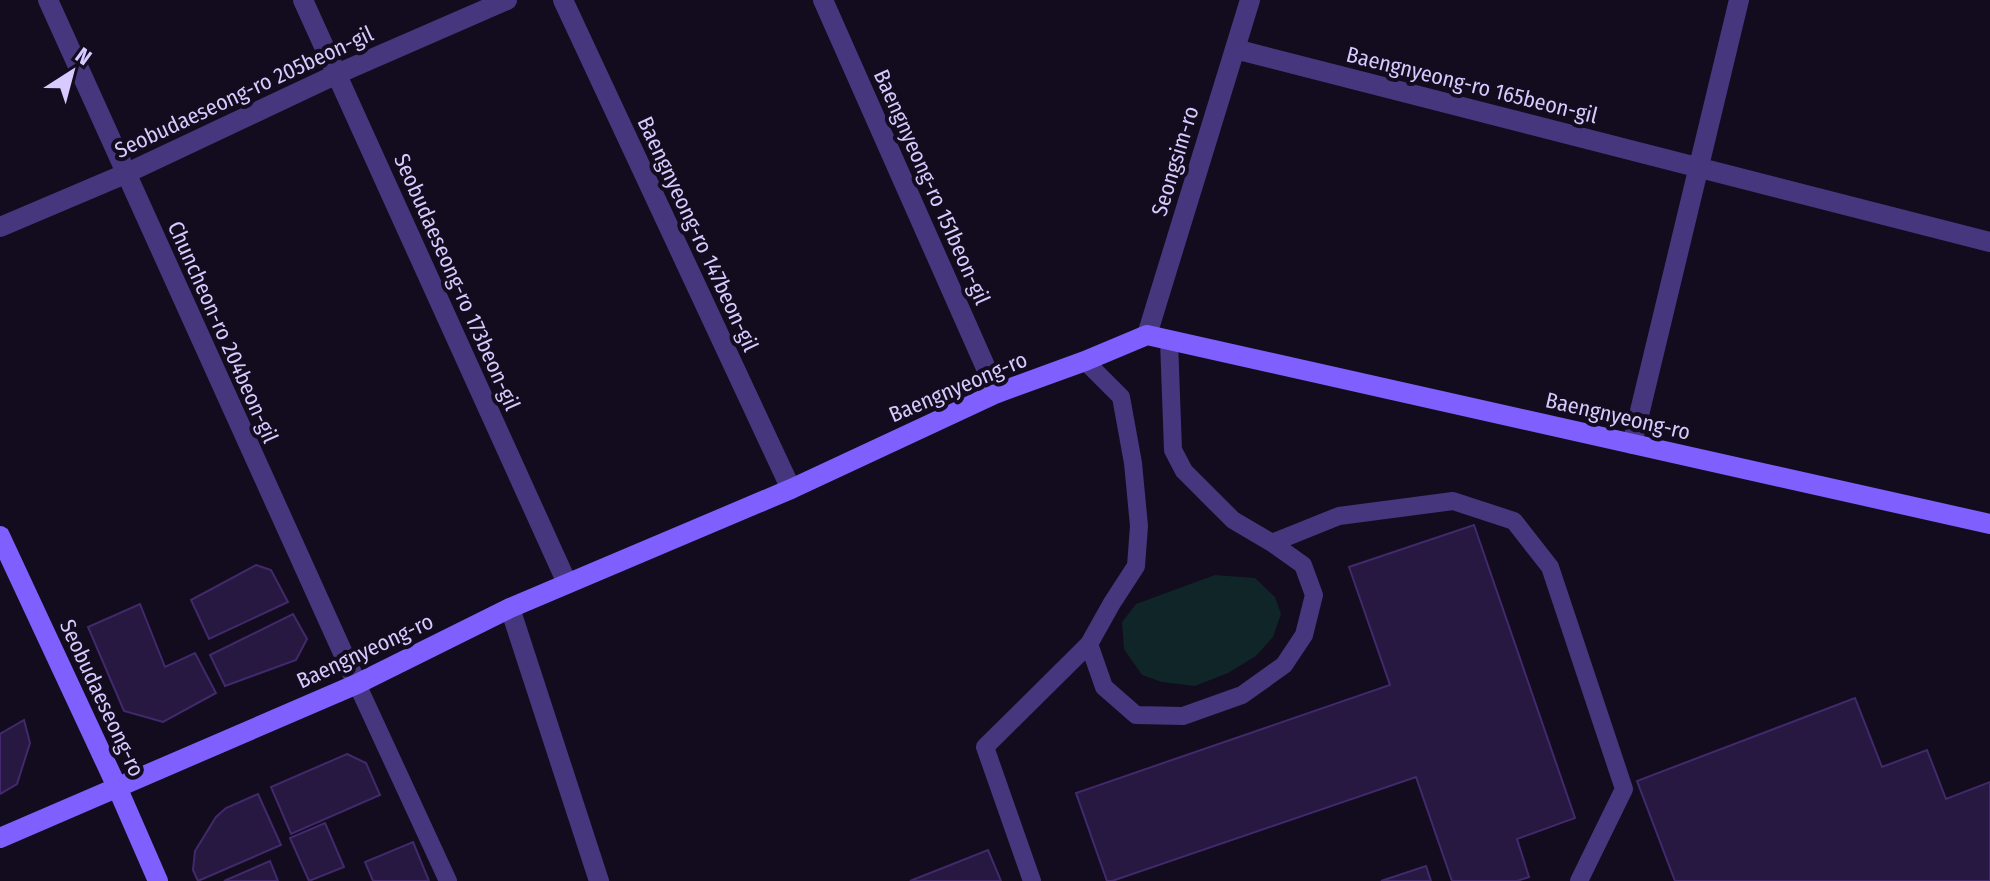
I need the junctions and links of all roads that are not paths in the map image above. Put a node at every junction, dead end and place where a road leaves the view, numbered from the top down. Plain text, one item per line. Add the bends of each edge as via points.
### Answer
1 (48, 0) edge
2 (303, 0) edge
3 (507, 0) edge
4 (563, 0) edge
5 (823, 0) edge
6 (1250, 0) edge
7 (1739, 0) edge
8 (1235, 49) junction
9 (337, 74) junction
10 (1698, 167) junction
11 (125, 174) junction
12 (0, 227) edge
13 (1990, 242) edge
14 (1147, 335) junction
15 (1169, 341) junction
16 (1085, 361) junction
17 (997, 393) junction
18 (1632, 444) junction
19 (791, 489) junction
20 (1990, 524) edge
21 (0, 536) edge
22 (1272, 543) junction
23 (567, 583) junction
24 (510, 608) junction
25 (1089, 644) junction
26 (357, 684) junction
27 (117, 787) junction
28 (0, 838) edge
29 (158, 881) edge
30 (448, 881) edge
31 (599, 881) edge
32 (1032, 881) edge
33 (1579, 881) edge

1 - 11 street, Chuncheon-ro 204beon-gil
2 - 9 street, Seobudaeseong-ro 173beon-gil
3 - 9 street, Seobudaeseong-ro 205beon-gil
4 - 19 street, Baengnyeong-ro 147beon-gil
5 - 17 street, Baengnyeong-ro 151beon-gil
6 - 8 street, Seongsim-ro
7 - 10 street
8 - 10 street, Baengnyeong-ro 165beon-gil
8 - 14 street, Seongsim-ro
9 - 11 street, Seobudaeseong-ro 205beon-gil
9 - 23 street, Seobudaeseong-ro 173beon-gil
10 - 13 street, Baengnyeong-ro 165beon-gil
10 - 18 street
11 - 12 street, Seobudaeseong-ro 205beon-gil
11 - 26 street, Chuncheon-ro 204beon-gil
14 - 15 street, Baengnyeong-ro
14 - 16 street, Baengnyeong-ro
15 - 18 street, Baengnyeong-ro
15 - 22 lane via 1173,450 1184,471 1233,520
16 - 17 street, Baengnyeong-ro
16 - 25 lane via 1121,397 1139,526 1136,566
17 - 19 street, Baengnyeong-ro
18 - 20 street, Baengnyeong-ro
19 - 23 street, Baengnyeong-ro
21 - 27 street, Seobudaeseong-ro
22 - 25 lane via 1303,565 1314,595 1304,635 1284,665 1242,695 1183,716 1136,715 1104,687
22 - 33 lane via 1339,516 1453,501 1514,521 1550,567 1624,789
23 - 24 street, Baengnyeong-ro
24 - 26 street, Baengnyeong-ro
24 - 31 street
25 - 32 lane via 985,747
26 - 27 street, Baengnyeong-ro
26 - 30 lane
27 - 28 street, Baengnyeong-ro
27 - 29 street, Seobudaeseong-ro

